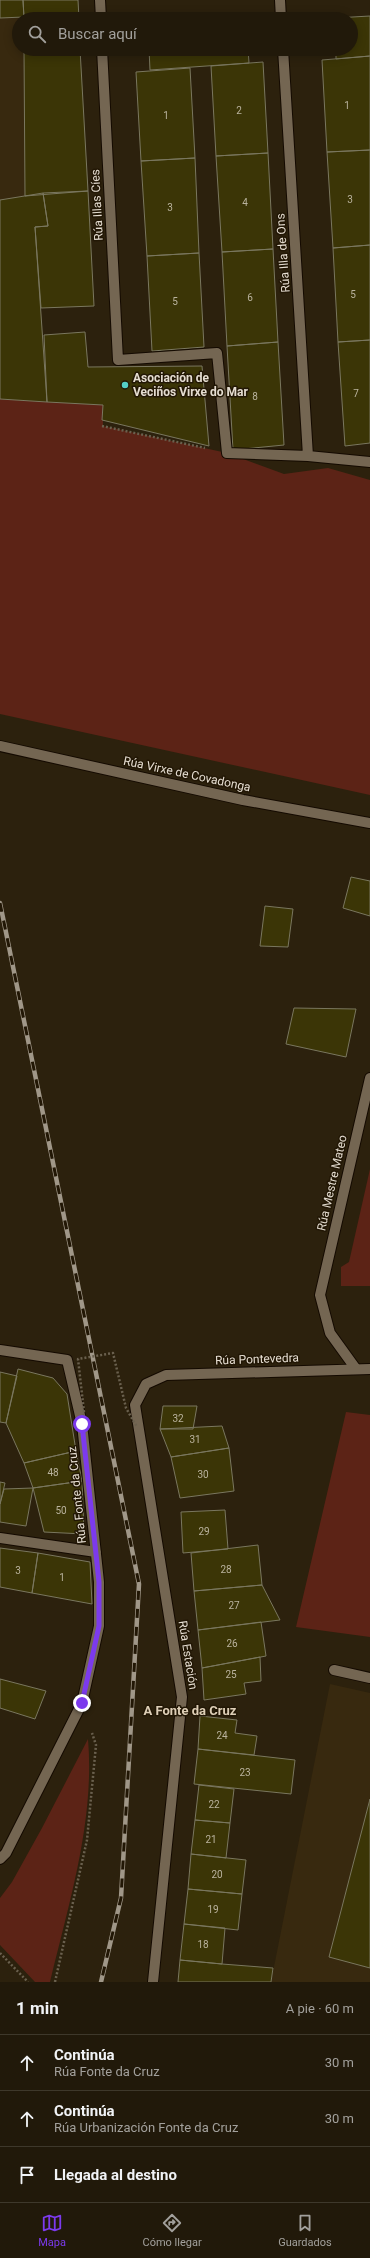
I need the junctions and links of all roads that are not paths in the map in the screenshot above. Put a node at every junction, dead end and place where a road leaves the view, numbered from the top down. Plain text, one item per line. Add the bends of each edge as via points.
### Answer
1 (100, 0) edge
2 (280, 0) edge
3 (101, 12) edge
4 (281, 12) edge
5 (102, 56) edge
6 (283, 56) edge
7 (308, 456) junction
8 (370, 462) edge
9 (0, 746) edge
10 (370, 823) edge
11 (370, 1078) edge
12 (0, 1350) edge
13 (356, 1369) junction
14 (370, 1369) edge
15 (146, 1384) joint
16 (0, 1538) edge
17 (96, 1552) junction
18 (334, 1670) dead end
19 (370, 1678) edge
20 (0, 1859) edge
21 (153, 1982) edge

1 - 3 street
2 - 4 street
5 - 7 street, Rúa Illas Cíes via 118,360 217,353 227,452
6 - 7 street, Rúa Illa de Ons
7 - 8 street
9 - 10 street, Rúa Virxe de Covadonga via 243,800
11 - 13 street, Rúa Mestre Mateo via 320,1295 330,1333
12 - 17 street, Rúa Fonte da Cruz via 66,1360 82,1424
13 - 14 street, Rúa Pontevedra
13 - 15 street, Rúa Pontevedra via 166,1375
15 - 21 street, Rúa Estación via 135,1405 137,1427 182,1697
16 - 17 street
17 - 20 street, Rúa Fonte da Cruz via 99,1626 82,1703 6,1853
18 - 19 street

